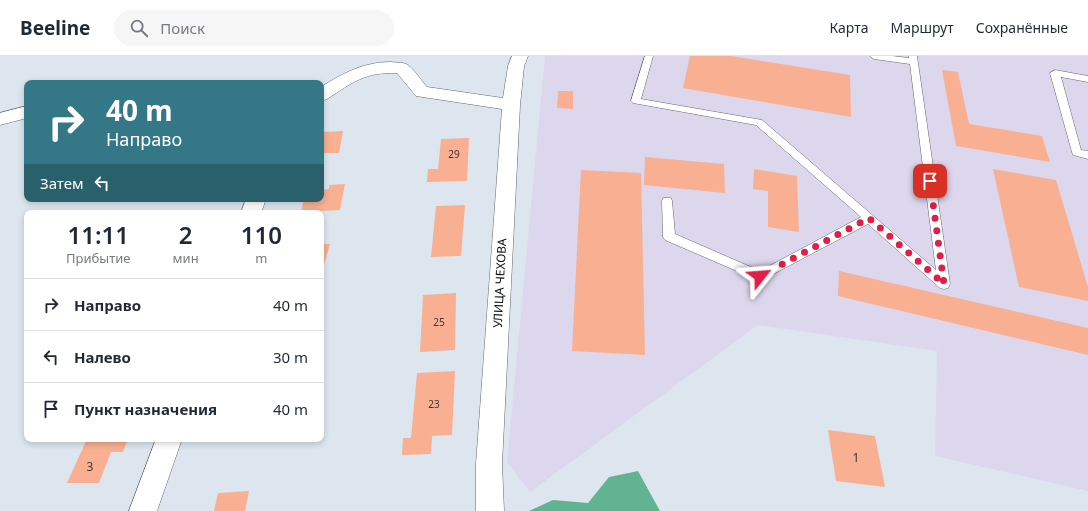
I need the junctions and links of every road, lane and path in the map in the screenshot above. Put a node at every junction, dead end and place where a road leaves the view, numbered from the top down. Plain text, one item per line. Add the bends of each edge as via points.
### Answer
1 (520, 56) edge
2 (649, 56) edge
3 (874, 56) edge
4 (914, 59) edge
5 (1088, 79) edge
6 (324, 93) edge
7 (511, 105) junction
8 (24, 113) edge
9 (0, 119) edge
10 (1088, 154) edge
11 (667, 201) dead end
12 (869, 218) junction
13 (168, 442) edge
14 (143, 511) edge
15 (490, 511) edge

1 - 7 street, УЛИЦА ЧЕХОВА via 516,66
2 - 12 lane via 636,101 759,122
3 - 4 lane
4 - 12 lane via 944,284
5 - 10 lane via 1055,73 1077,152
6 - 7 street via 356,72 381,66 402,68 422,92
7 - 15 street, УЛИЦА ЧЕХОВА via 489,464
8 - 9 street
11 - 12 lane via 669,236 760,276
13 - 14 street

